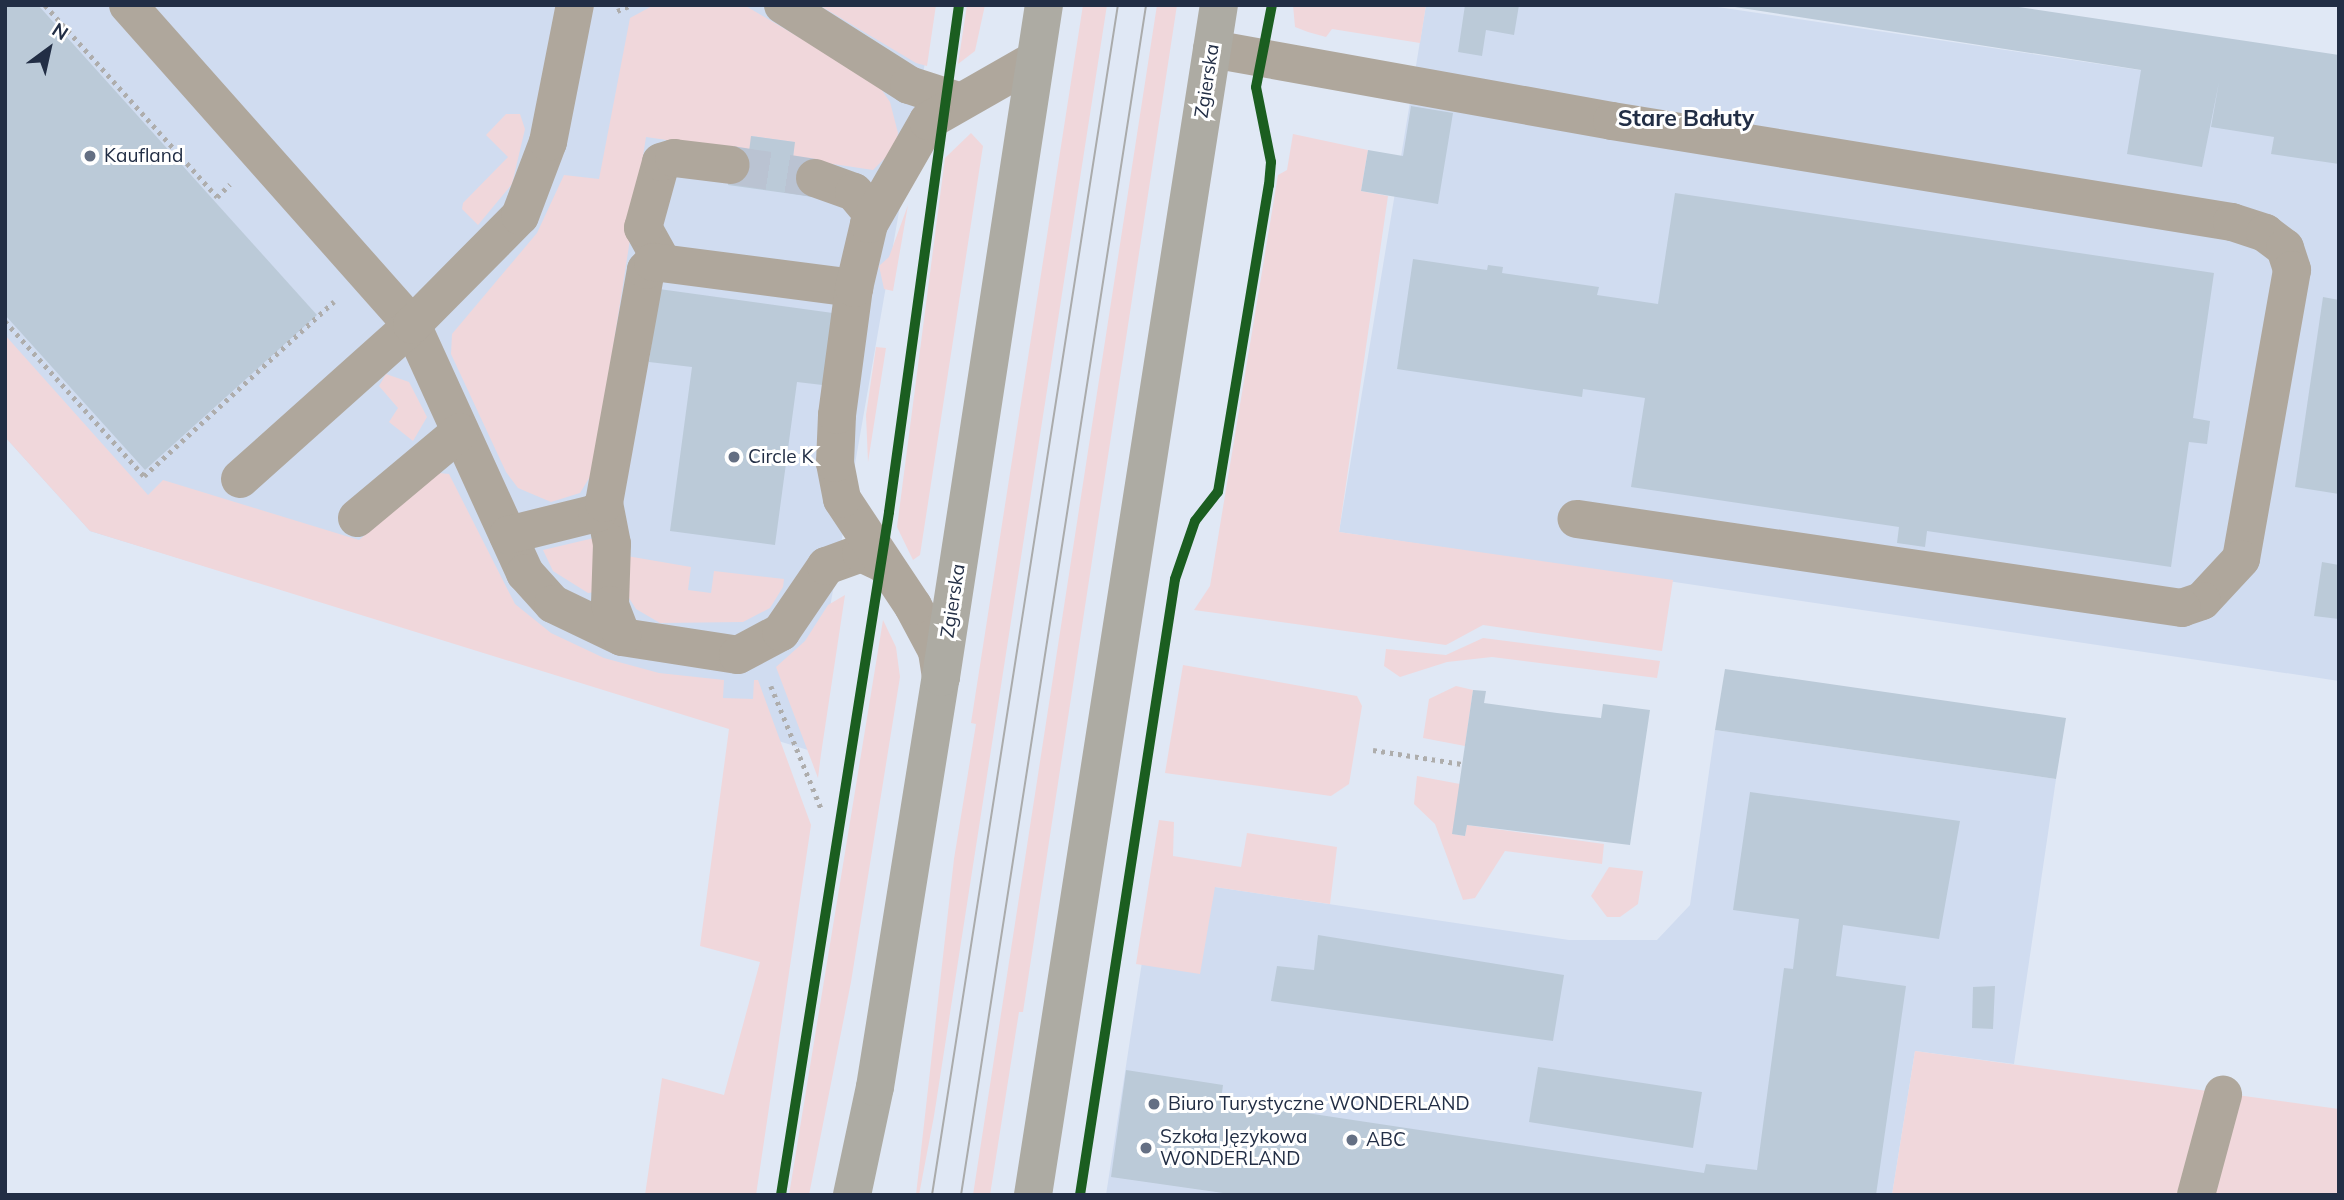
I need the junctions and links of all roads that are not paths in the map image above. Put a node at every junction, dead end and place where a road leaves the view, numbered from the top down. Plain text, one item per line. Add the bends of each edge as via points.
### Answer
1 (128, 5) edge
2 (575, 5) edge
3 (783, 5) edge
4 (1044, 5) edge
5 (1219, 5) edge
6 (1212, 48) junction
7 (1035, 60) junction
8 (958, 101) junction
9 (731, 165) tunnel mouth
10 (815, 178) tunnel mouth
11 (873, 215) junction
12 (661, 260) junction
13 (854, 288) junction
14 (412, 325) junction
15 (460, 432) junction
16 (240, 479) dead end
17 (604, 503) junction
18 (357, 518) dead end
19 (1577, 519) dead end
20 (508, 535) junction
21 (882, 563) junction
22 (622, 637) junction
23 (942, 677) junction
24 (2223, 1095) dead end
25 (852, 1195) edge
26 (1033, 1195) edge
27 (2196, 1195) edge

1 - 14 lane
2 - 14 lane via 548,142 528,201 508,232
3 - 8 lane via 932,96
4 - 7 main road, Zgierska
5 - 6 main road, Zgierska
6 - 19 lane via 1626,124 2232,222 2265,233 2285,248 2292,270 2242,559 2202,601 2182,608
6 - 26 main road, Zgierska
7 - 8 lane
7 - 23 main road, Zgierska
8 - 11 lane via 928,121
9 - 12 lane via 674,158 661,162 643,228
10 - 11 lane via 854,192
11 - 13 lane
12 - 13 lane
12 - 17 lane via 646,270
13 - 21 lane via 835,463 842,499
14 - 15 lane
14 - 16 lane
15 - 18 lane
15 - 20 lane
17 - 20 lane via 597,513
17 - 22 lane via 612,544 610,605
20 - 22 lane via 526,573 553,604
21 - 22 lane via 861,553 826,566 781,632 756,649 718,656
21 - 23 lane via 937,652
23 - 25 main road, Zgierska via 875,1087
24 - 27 lane

